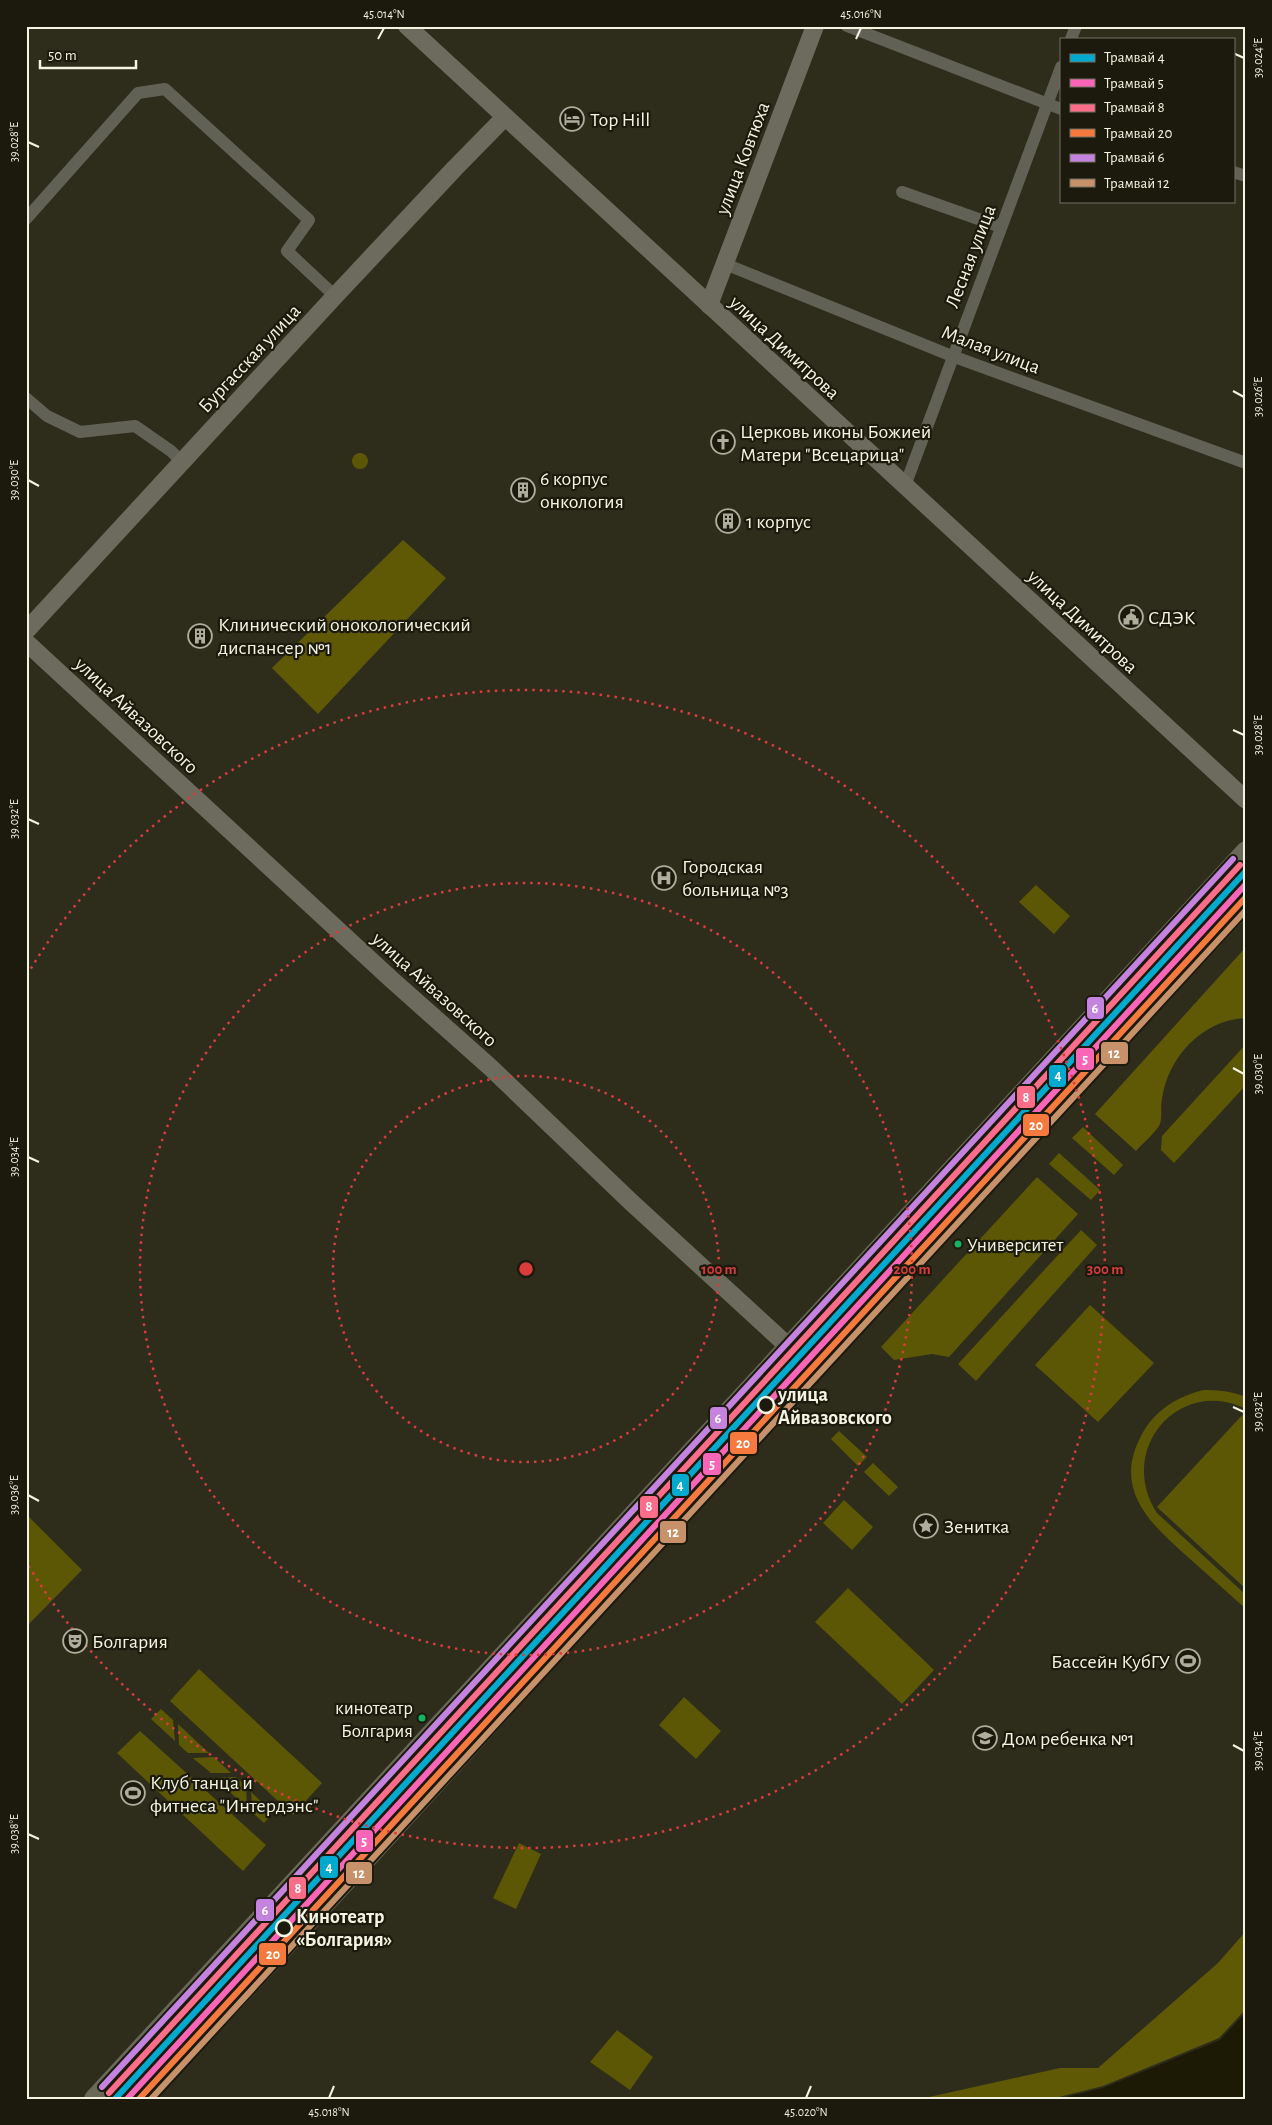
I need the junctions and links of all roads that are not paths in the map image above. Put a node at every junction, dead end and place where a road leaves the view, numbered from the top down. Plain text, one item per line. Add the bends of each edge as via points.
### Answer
1 (815, 26) edge
2 (847, 26) edge
3 (1076, 26) edge
4 (412, 28) edge
5 (1072, 38) edge
6 (1060, 70) edge
7 (1047, 104) junction
8 (1060, 109) edge
9 (506, 117) junction
10 (1234, 172) edge
11 (1246, 176) edge
12 (902, 192) dead end
13 (26, 219) edge
14 (1001, 227) junction
15 (725, 264) junction
16 (335, 296) junction
17 (709, 305) junction
18 (952, 356) junction
19 (26, 398) edge
20 (182, 462) junction
21 (1246, 463) edge
22 (905, 486) junction
23 (26, 631) edge
24 (26, 642) edge
25 (1246, 800) edge
26 (1246, 851) edge
27 (1246, 903) edge
28 (788, 1347) junction
29 (813, 1369) junction
30 (94, 2099) edge
31 (143, 2099) edge

1 - 15 street, улица Ковтюха
2 - 7 street
3 - 5 street
4 - 9 street, улица Димитрова
6 - 7 street, Лесная улица
7 - 8 street
7 - 14 street, Лесная улица
9 - 16 street, Бургасская улица
9 - 17 street, улица Димитрова
10 - 11 street
12 - 14 street
13 - 16 street via 138,93 165,89 309,220 287,251
14 - 18 street, Лесная улица
15 - 17 street, улица Ковтюха
15 - 18 street, Малая улица
16 - 20 street, Бургасская улица
17 - 22 street, улица Димитрова
18 - 21 street, Малая улица
18 - 22 street, Лесная улица
19 - 20 street via 47,416 80,432 136,426
20 - 23 street, Бургасская улица
22 - 25 street, улица Димитрова
24 - 28 street, улица Айвазовского via 490,1067
26 - 28 main road
27 - 29 main road
28 - 29 street, улица Айвазовского
28 - 30 main road
29 - 31 main road

